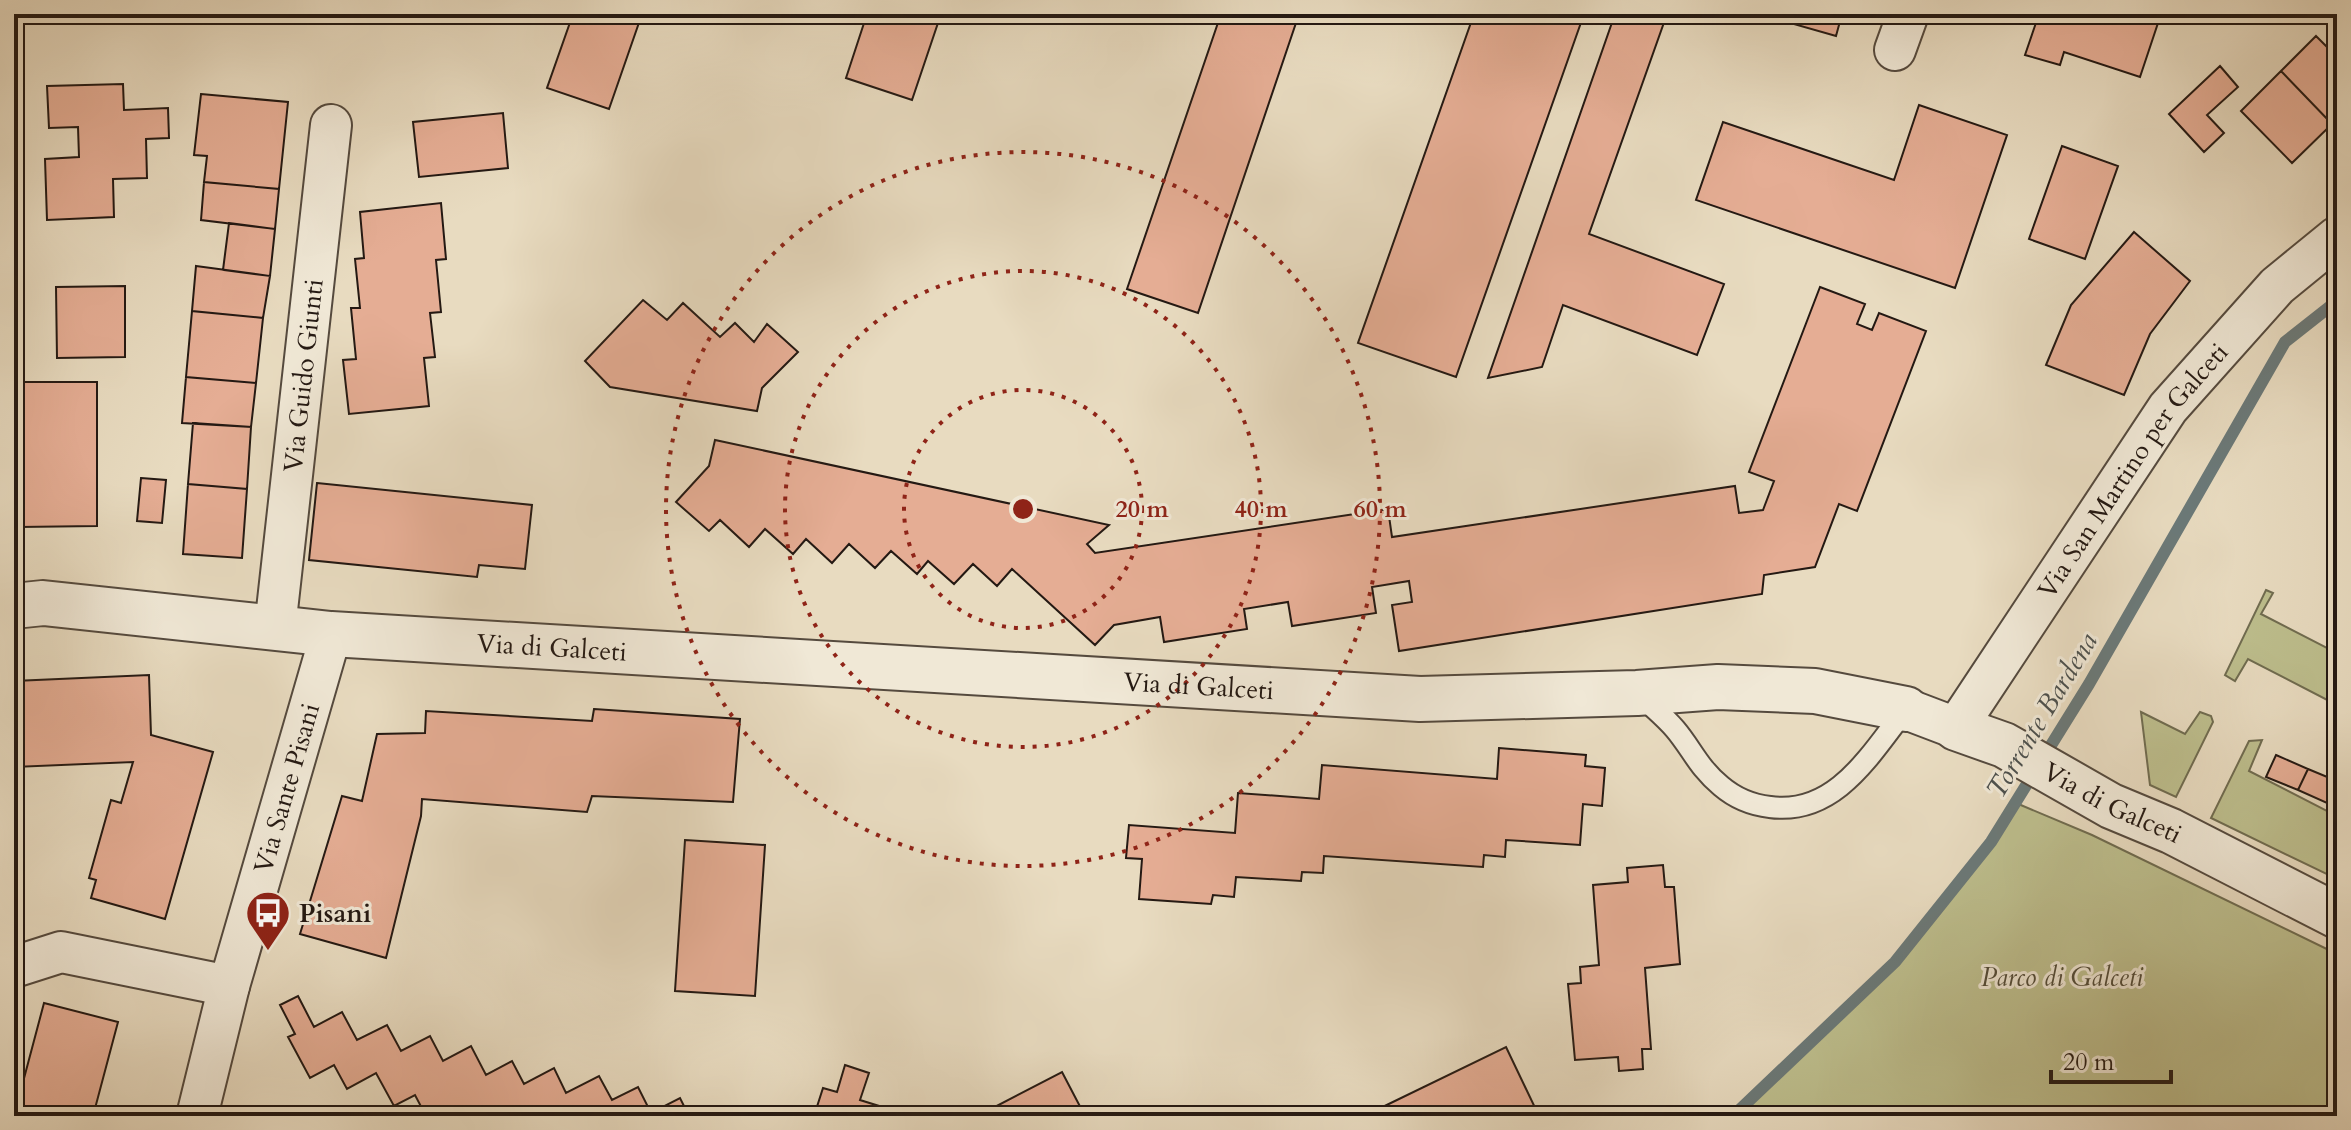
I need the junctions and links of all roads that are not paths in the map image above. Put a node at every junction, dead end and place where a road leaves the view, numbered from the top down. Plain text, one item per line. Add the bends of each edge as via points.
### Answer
1 (331, 125) dead end
2 (2337, 237) edge
3 (14, 606) edge
4 (275, 628) junction
5 (331, 634) junction
6 (1637, 693) junction
7 (1906, 709) junction
8 (1956, 728) junction
9 (2337, 916) edge
10 (14, 967) edge
11 (229, 986) junction
12 (197, 1116) edge

1 - 4 street, Via Guido Giunti
2 - 8 street, Via San Martino per Galceti via 2277,286 2168,408
3 - 4 street, Via di Galceti via 43,603
4 - 5 street, Via di Galceti
5 - 6 street, Via di Galceti via 1420,699
5 - 11 street, Via Sante Pisani
6 - 7 street, Via di Galceti via 1718,687 1815,691
6 - 7 lane via 1676,730 1696,762 1722,788 1751,805 1789,810 1818,801 1842,785
7 - 8 street, Via di Galceti
8 - 9 street, Via di Galceti via 2004,745 2111,806
10 - 11 street via 61,952
11 - 12 street, Via Sante Pisani

